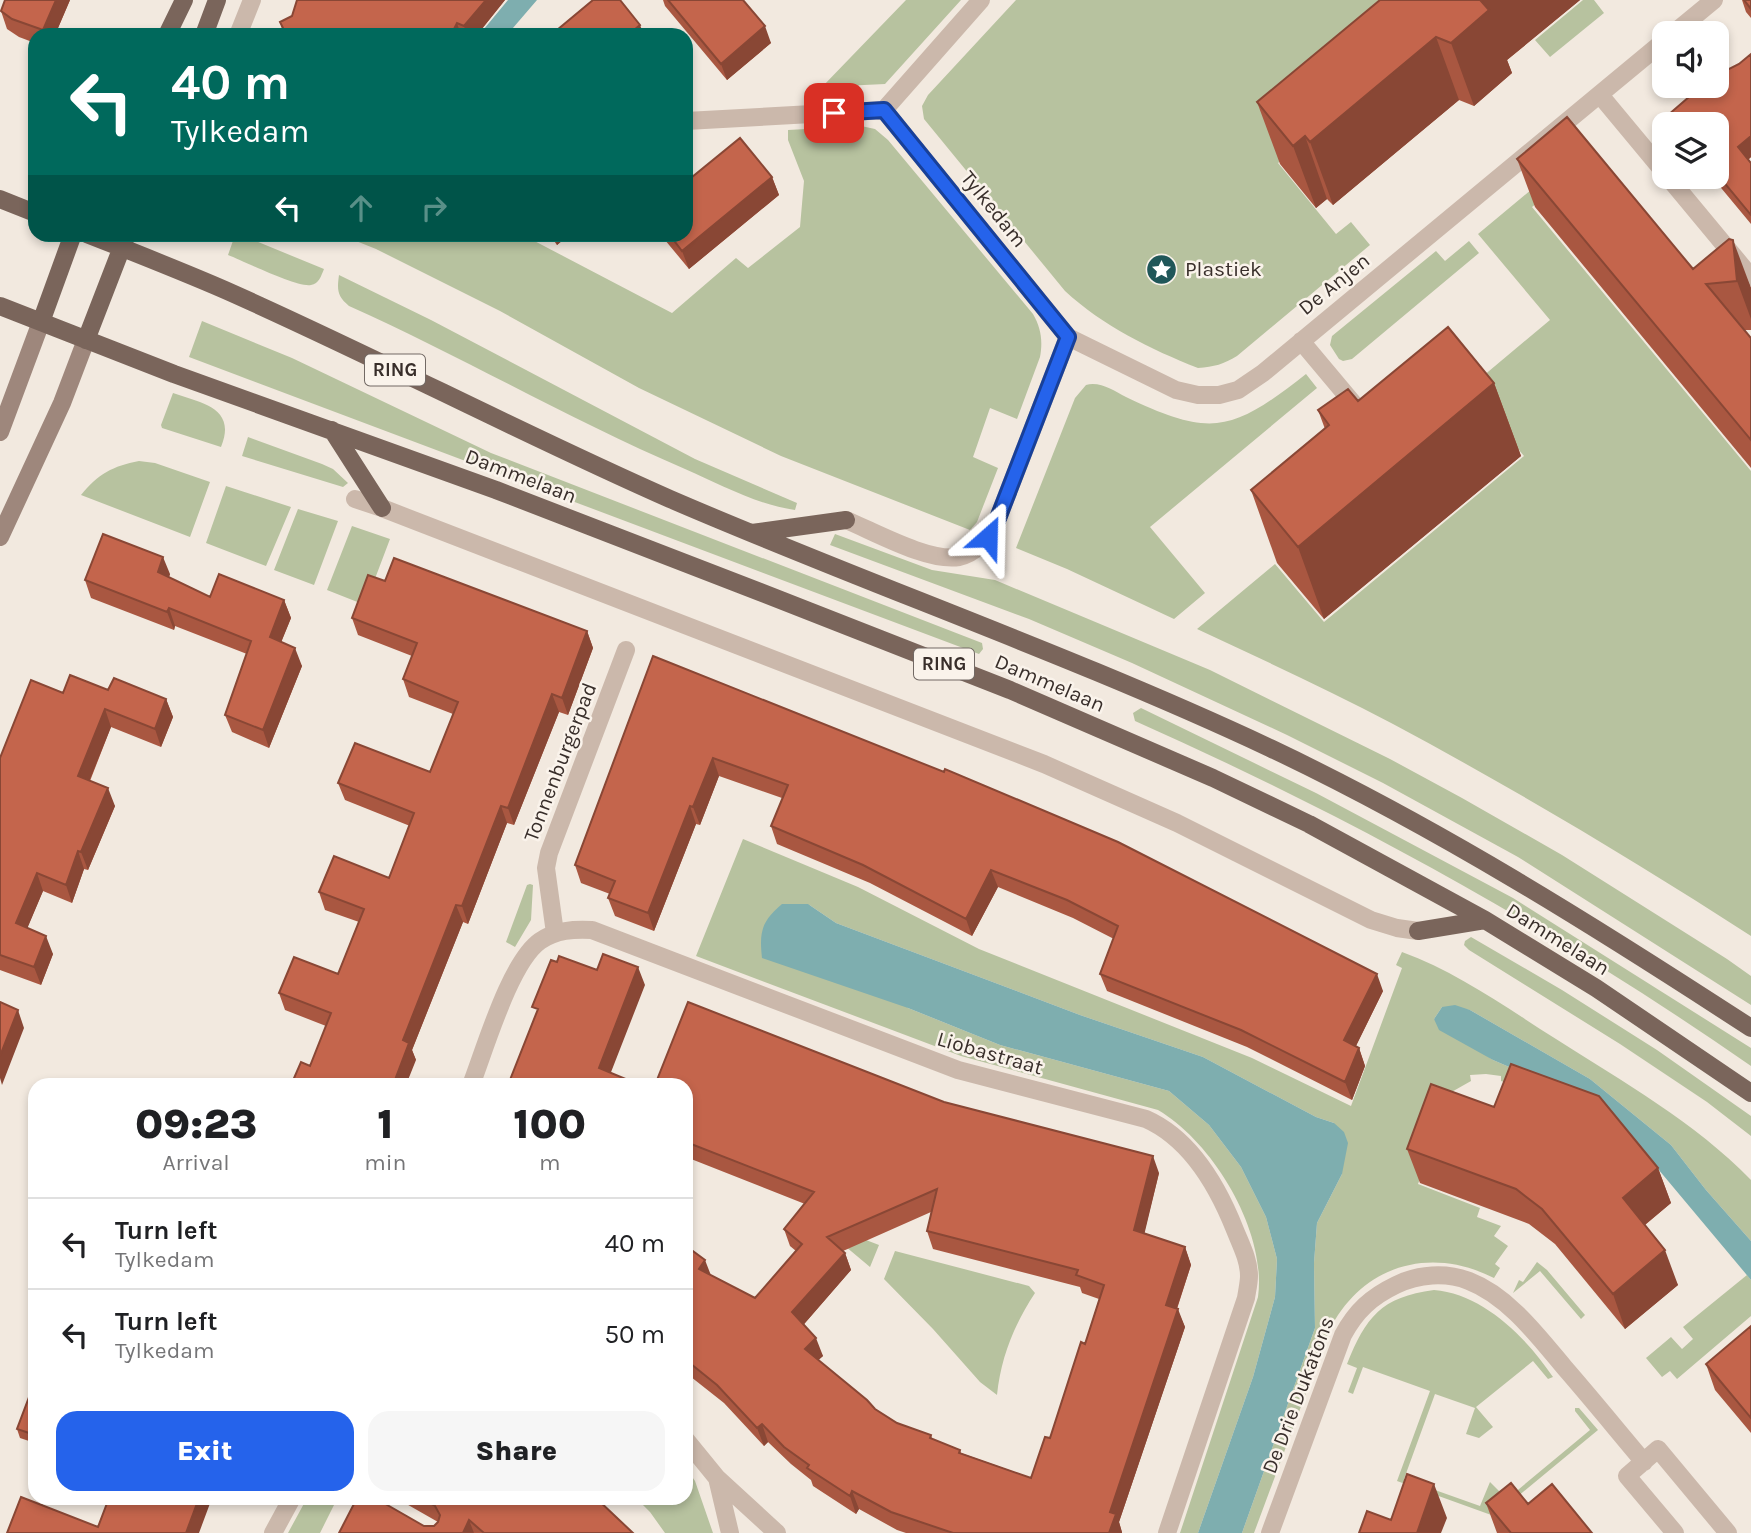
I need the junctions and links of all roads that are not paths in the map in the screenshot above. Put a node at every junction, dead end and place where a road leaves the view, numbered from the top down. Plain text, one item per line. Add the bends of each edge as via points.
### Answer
1 (217, 0) edge
2 (251, 0) edge
3 (981, 0) edge
4 (1714, 0) edge
5 (181, 2) edge
6 (1689, 21) edge
7 (170, 28) edge
8 (207, 28) edge
9 (241, 28) edge
10 (1652, 51) edge
11 (1600, 95) junction
12 (884, 110) junction
13 (693, 121) edge
14 (1652, 158) edge
15 (1678, 189) edge
16 (0, 199) edge
17 (28, 210) edge
18 (69, 242) edge
19 (124, 242) edge
20 (126, 242) edge
21 (1751, 277) edge
22 (0, 306) edge
23 (41, 321) junction
24 (1068, 337) junction
25 (86, 340) junction
26 (1301, 341) junction
27 (1358, 409) edge
28 (332, 430) junction
29 (0, 432) edge
30 (355, 499) dead end
31 (382, 508) junction
32 (846, 520) joint
33 (751, 533) junction
34 (0, 537) edge
35 (626, 650) dead end
36 (1485, 920) junction
37 (1418, 931) joint
38 (555, 933) junction
39 (1751, 1028) edge
40 (474, 1078) edge
41 (1751, 1093) edge
42 (693, 1448) edge
43 (1644, 1462) junction
44 (718, 1478) junction
45 (288, 1505) edge
46 (273, 1533) edge
47 (730, 1533) edge
48 (777, 1533) edge
49 (1167, 1533) edge
50 (1270, 1533) edge
51 (1675, 1533) edge
52 (1728, 1533) edge

1 - 8 main road
2 - 9 street
3 - 12 street
4 - 6 street
5 - 7 main road
10 - 11 street, De Anjen
11 - 14 street
11 - 26 street, De Anjen
12 - 13 street
12 - 24 street, Tylkedam
15 - 21 street
16 - 17 main road
18 - 23 main road
19 - 25 main road
20 - 33 main road, Dammelaan / RING via 665,497
22 - 23 main road, RING
23 - 25 main road, RING
23 - 29 main road
24 - 26 street, De Anjen via 1176,390 1198,395 1238,390
24 - 32 street via 995,526 980,547 959,556 938,556
25 - 28 main road, Dammelaan / RING
25 - 34 main road
26 - 27 street
28 - 31 main road
28 - 36 main road, Dammelaan / RING via 1023,695 1309,824
30 - 31 street
31 - 37 street via 1031,758 1177,823 1371,920
32 - 33 main road
33 - 39 main road, Dammelaan / RING via 1119,680 1273,749 1543,895
35 - 38 street, Tonnenburgerpad via 549,853 546,867
36 - 37 main road
36 - 41 main road, Dammelaan / RING via 1596,988
38 - 40 street via 530,950 518,968
38 - 49 street, Liobastraat via 592,930 958,1070 1146,1119 1174,1136 1221,1195 1246,1256 1249,1276 1246,1298
42 - 44 street
43 - 50 street, De Drie Dukatons via 1541,1339 1494,1296 1451,1276 1417,1277 1383,1291 1353,1316
43 - 51 street via 1627,1476
43 - 52 street via 1658,1449
44 - 47 street
44 - 48 street
45 - 46 street

